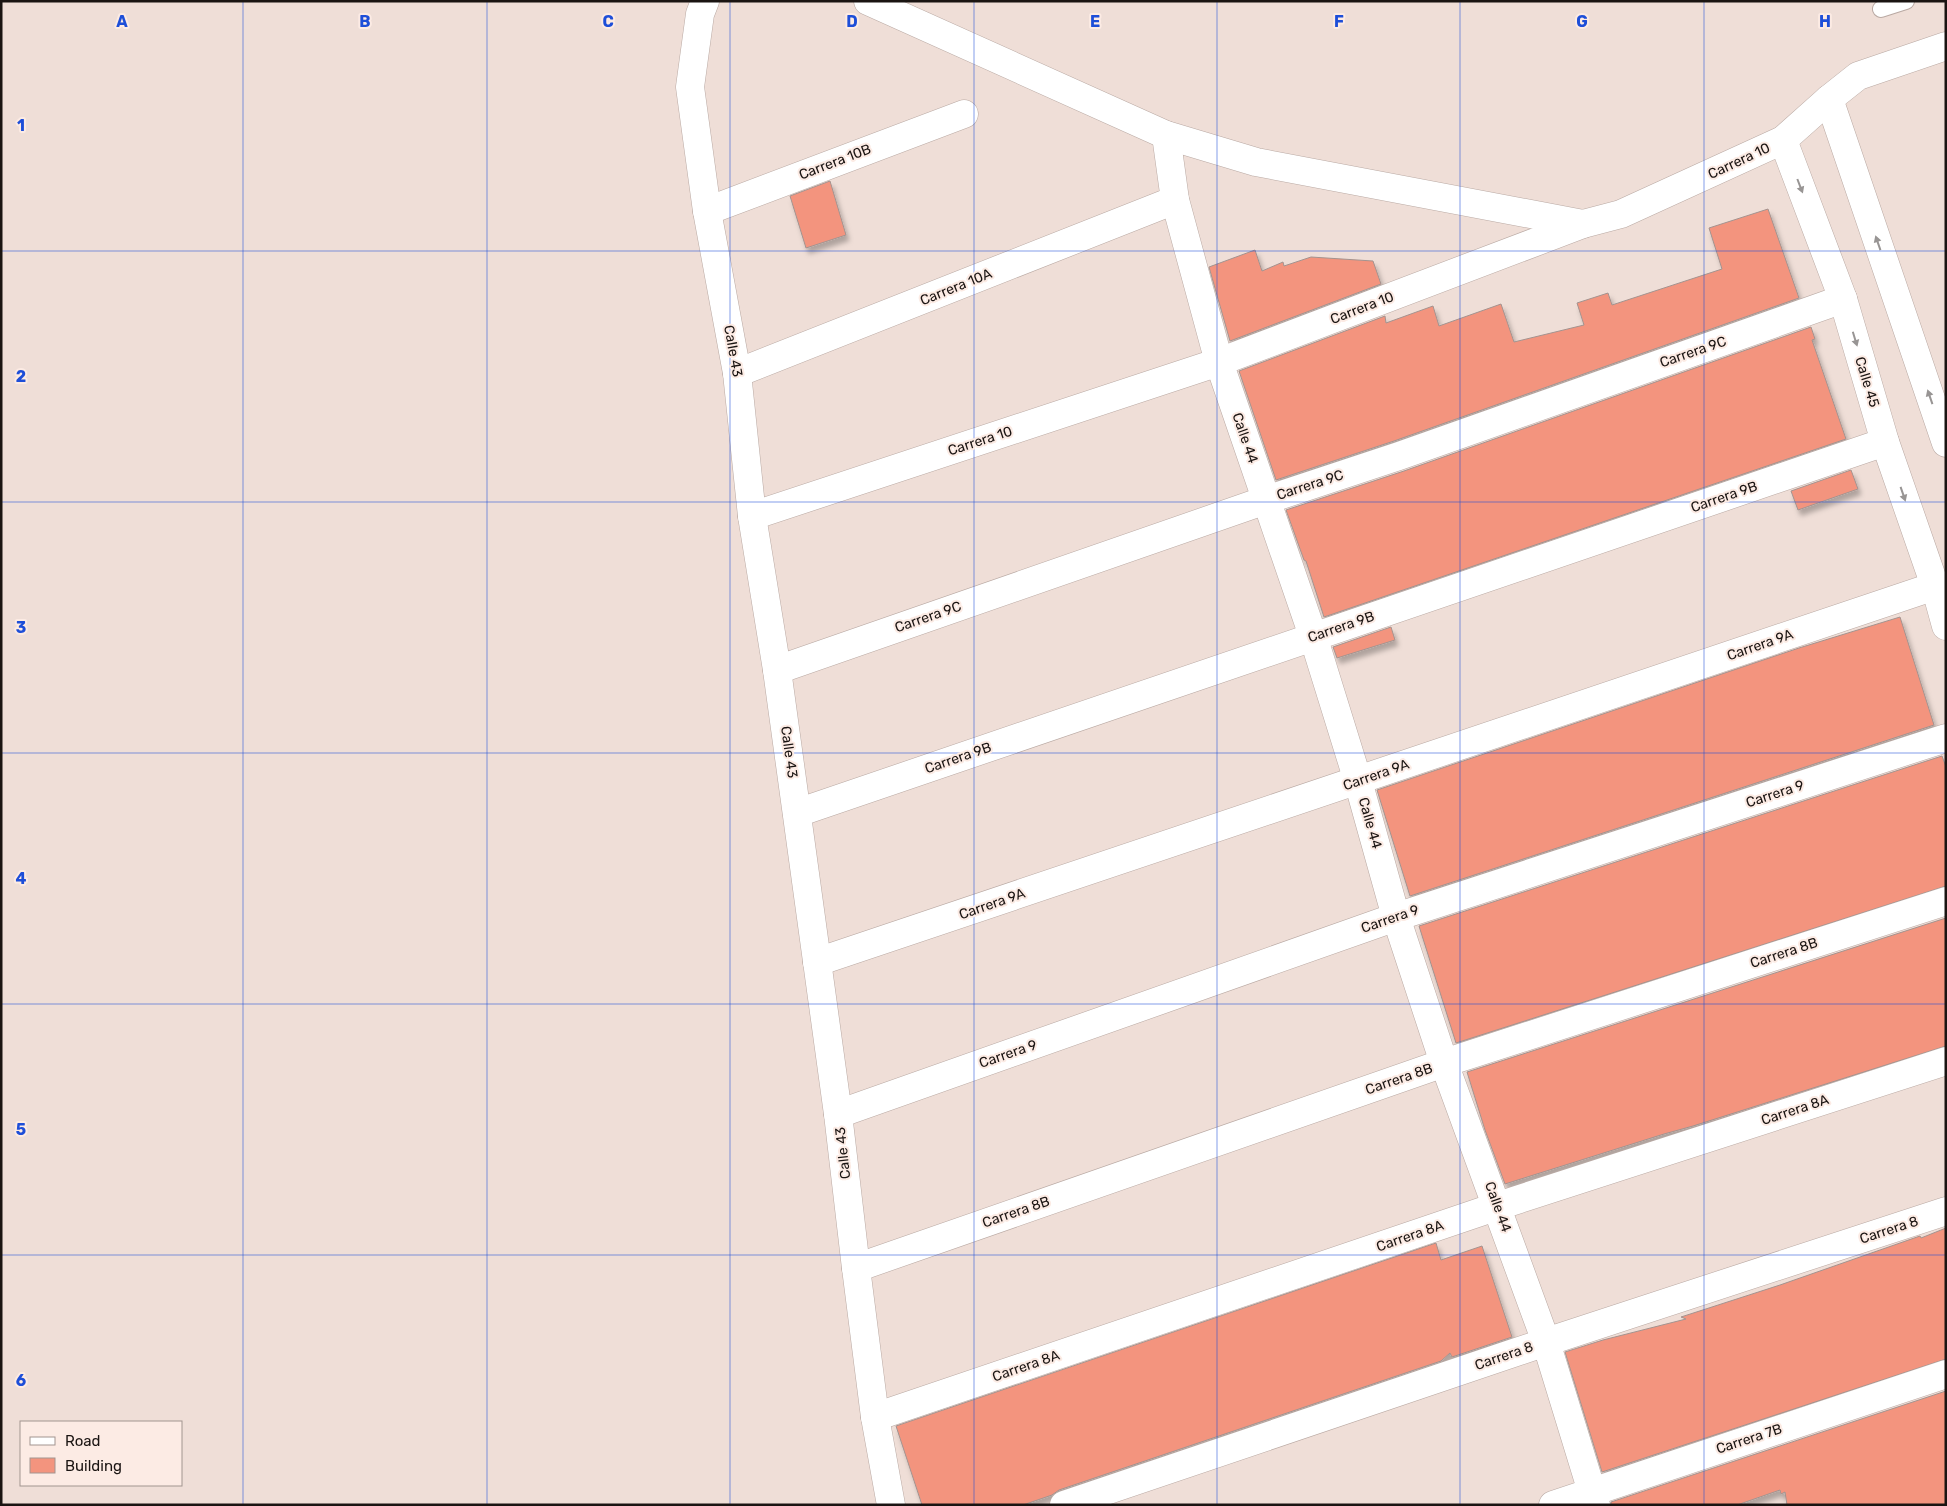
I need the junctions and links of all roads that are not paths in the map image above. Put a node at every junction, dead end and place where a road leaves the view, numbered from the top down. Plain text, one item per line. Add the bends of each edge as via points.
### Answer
1 (705, 1) edge
2 (868, 1) edge
3 (1906, 1) edge
4 (1881, 9) dead end
5 (1946, 46) edge
6 (1828, 99) junction
7 (964, 114) dead end
8 (1166, 135) junction
9 (1783, 140) junction
10 (1175, 200) junction
11 (707, 211) junction
12 (1583, 224) junction
13 (1843, 299) junction
14 (1219, 362) junction
15 (737, 373) junction
16 (1885, 442) junction
17 (1946, 443) edge
18 (1266, 500) junction
19 (752, 516) junction
20 (1934, 586) junction
21 (1946, 626) edge
22 (1313, 636) junction
23 (778, 670) junction
24 (1946, 738) edge
25 (1358, 781) junction
26 (797, 813) junction
27 (1946, 901) edge
28 (1396, 916) junction
29 (818, 962) junction
30 (1946, 1061) edge
31 (1444, 1063) junction
32 (838, 1114) junction
33 (1498, 1206) junction
34 (1946, 1211) edge
35 (856, 1268) junction
36 (1546, 1342) junction
37 (1946, 1374) edge
38 (875, 1417) junction
39 (1594, 1498) edge
40 (891, 1505) edge
41 (1064, 1505) edge
42 (1553, 1505) edge

1 - 11 street, Calle 43 via 700,14 690,87
2 - 8 street
3 - 4 lane
5 - 6 street, Carrera 10 via 1858,76
6 - 9 street, Carrera 10
17 -> 6 street
7 - 11 street, Carrera 10B
8 - 10 street, Calle 44
8 - 12 street via 1256,162
9 - 12 street, Carrera 10 via 1621,214
9 -> 13 street, Calle 45
10 - 14 street, Calle 44
10 - 15 street, Carrera 10A
11 - 15 street, Calle 43
12 - 14 street, Carrera 10
13 -> 16 street, Calle 45
13 - 18 street, Carrera 9C
14 - 18 street, Calle 44
14 - 19 street, Carrera 10
15 - 19 street, Calle 43
16 -> 20 street, Calle 45
16 - 22 street, Carrera 9B
18 - 22 street, Calle 44
18 - 23 street, Carrera 9C
19 - 23 street, Calle 43
20 - 21 street, Calle 45
20 - 25 street, Carrera 9A
22 - 25 street, Calle 44
22 - 26 street, Carrera 9B
23 - 26 street, Calle 43
24 - 28 street, Carrera 9
25 - 28 street, Calle 44
25 - 29 street, Carrera 9A
26 - 29 street, Calle 43
27 - 31 street, Carrera 8B
28 - 31 street, Calle 44
28 - 32 street, Carrera 9
29 - 32 street, Calle 43
30 - 33 street, Carrera 8A
31 - 33 street, Calle 44
31 - 35 street, Carrera 8B
32 - 35 street, Calle 43
33 - 36 street, Calle 44
33 - 38 street, Carrera 8A
34 - 36 street, Carrera 8
35 - 38 street, Calle 43
36 - 39 street, Calle 44
36 - 41 street, Carrera 8
37 - 39 street, Carrera 7B
38 - 40 street, Calle 43
39 - 42 street, Carrera 7B

